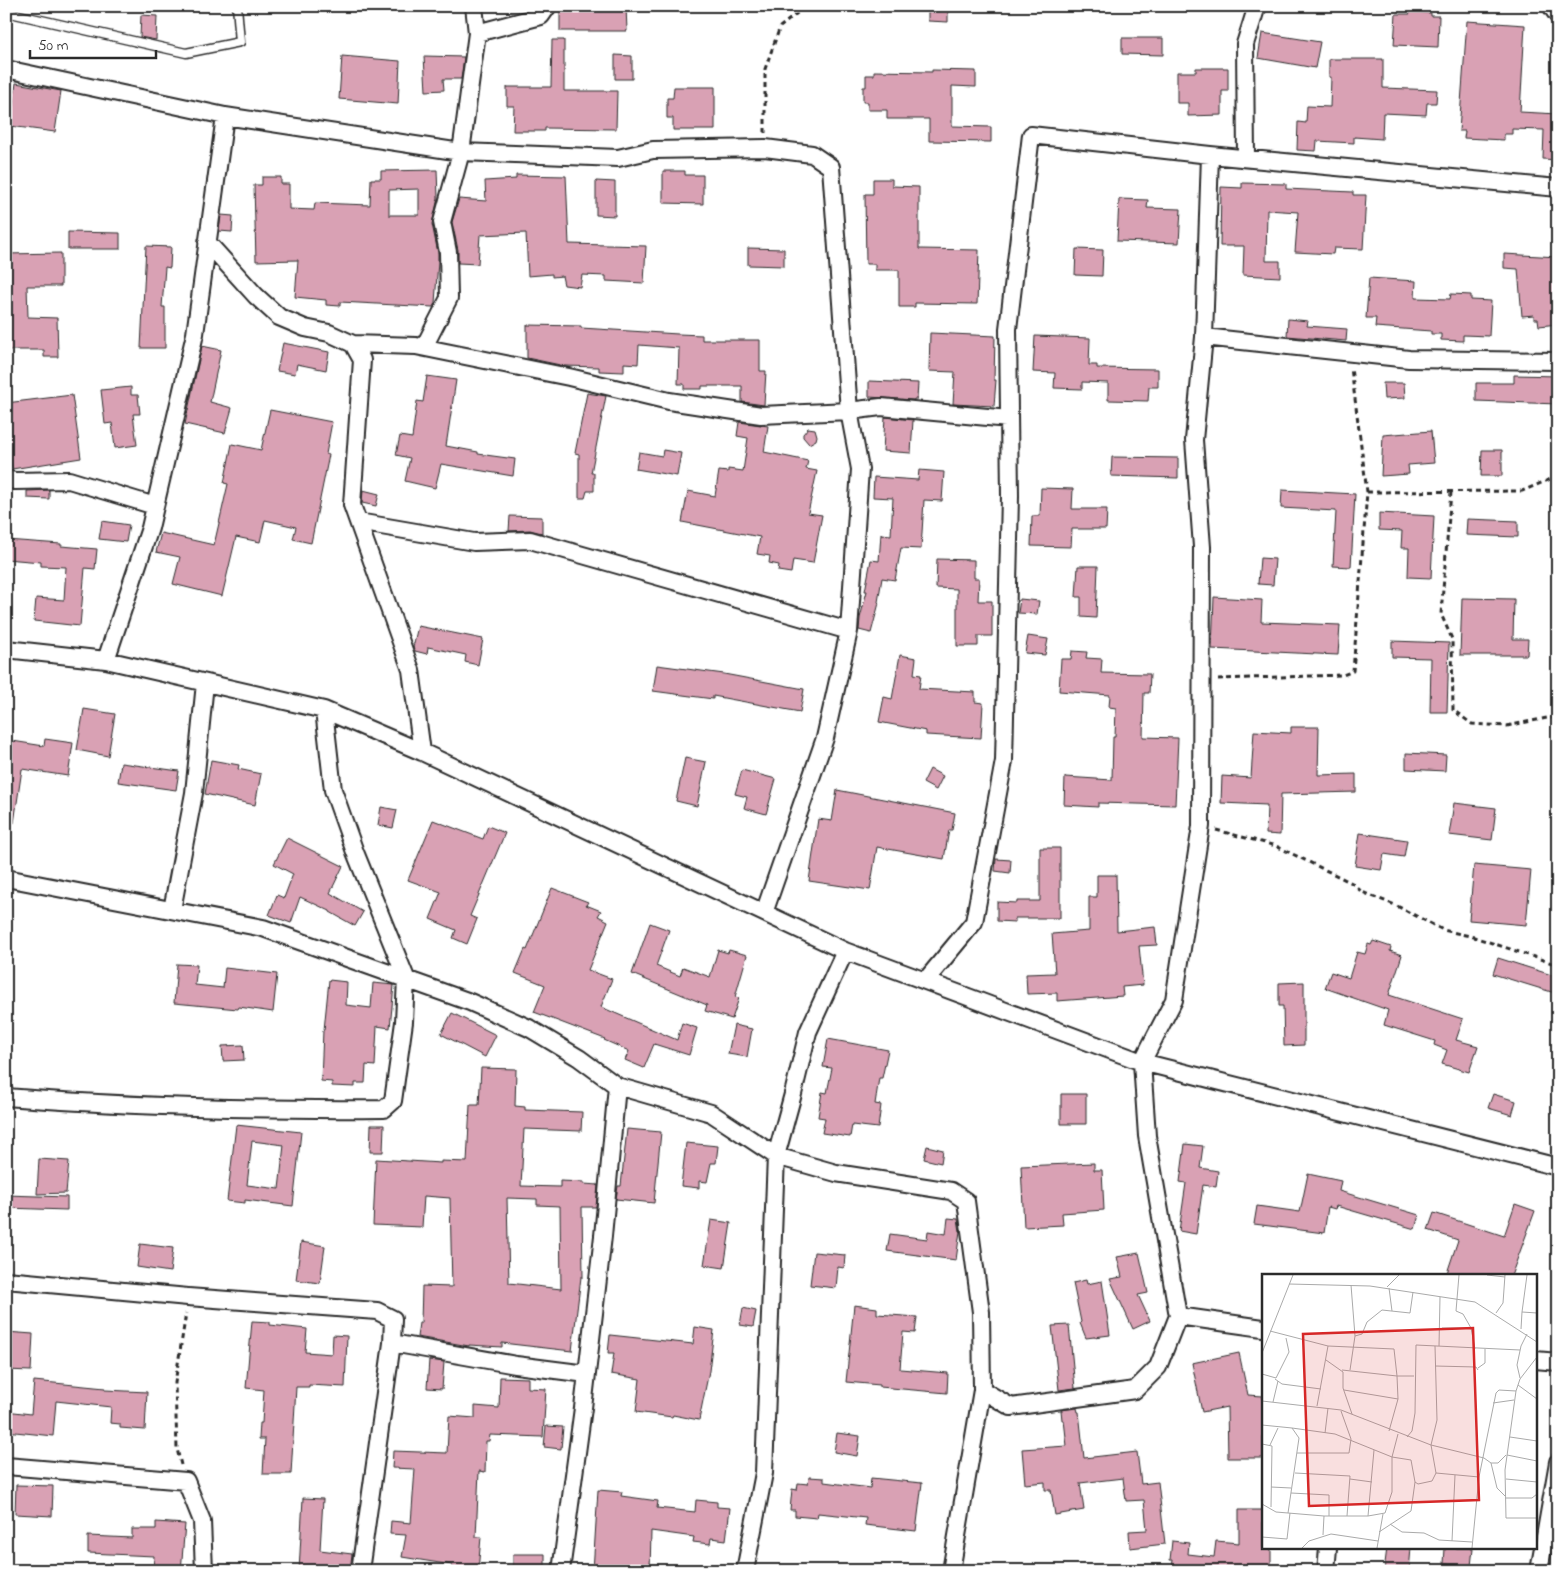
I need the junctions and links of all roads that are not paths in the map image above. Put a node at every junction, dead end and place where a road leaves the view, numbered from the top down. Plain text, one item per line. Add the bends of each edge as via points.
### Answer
1 (238, 6) edge
2 (474, 6) edge
3 (548, 6) edge
4 (1259, 6) edge
5 (1551, 6) edge
6 (6, 12) edge
7 (1558, 16) edge
8 (477, 33) junction
9 (6, 68) edge
10 (225, 116) junction
11 (461, 152) junction
12 (1210, 155) junction
13 (1246, 158) junction
14 (1558, 188) edge
15 (207, 242) junction
16 (1204, 336) junction
17 (353, 344) junction
18 (424, 347) junction
19 (1558, 361) edge
20 (849, 411) junction
21 (1008, 419) junction
22 (6, 480) edge
23 (155, 506) junction
24 (358, 522) junction
25 (849, 630) junction
26 (6, 649) edge
27 (106, 660) junction
28 (205, 683) junction
29 (324, 710) junction
30 (422, 752) junction
31 (6, 878) edge
32 (172, 910) junction
33 (764, 913) junction
34 (845, 951) junction
35 (406, 978) junction
36 (926, 980) junction
37 (1142, 1062) junction
38 (617, 1086) junction
39 (6, 1097) edge
40 (776, 1156) junction
41 (1558, 1167) edge
42 (6, 1280) edge
43 (1178, 1316) junction
44 (1262, 1328) edge
45 (392, 1343) junction
46 (1536, 1360) edge
47 (1558, 1362) edge
48 (587, 1374) junction
49 (982, 1390) junction
50 (1558, 1462) edge
51 (6, 1466) edge
52 (1328, 1550) edge
53 (204, 1571) edge
54 (360, 1571) edge
55 (561, 1571) edge
56 (745, 1571) edge
57 (951, 1571) edge
58 (1326, 1571) edge
59 (1539, 1571) edge

1 - 6 lane via 240,42 186,53
2 - 8 street
3 - 8 street via 541,16
4 - 13 street via 1245,44
5 - 7 street
8 - 11 street
9 - 10 street
10 - 11 street
10 - 15 street
11 - 18 street via 442,222 448,252 449,298
11 - 20 street via 618,158 653,150 765,148 812,154 831,167
12 - 13 street
12 - 16 street
12 - 21 street via 1031,135 1008,329
13 - 14 street
15 - 17 street via 256,296 280,317
15 - 23 street via 195,334
16 - 19 street via 1408,359
16 - 37 street via 1194,440 1202,547 1201,826 1174,1000
17 - 18 street
17 - 24 street via 362,360 352,505
18 - 20 street via 669,401 761,415
20 - 21 street via 881,407
20 - 25 street via 860,469
21 - 36 street via 1010,496 1004,761 974,922
22 - 23 street via 69,480
23 - 27 street
24 - 25 street via 474,542 530,540
24 - 30 street via 411,670
25 - 33 street via 825,738
26 - 27 street
27 - 28 street
28 - 29 street
28 - 32 street via 194,793
29 - 30 street
29 - 35 street via 333,790
30 - 33 street
31 - 32 street
32 - 35 street via 263,928
33 - 34 street
34 - 36 street
34 - 40 street via 808,1032
35 - 38 street via 529,1028
35 - 39 street via 404,1022 393,1101 384,1109 267,1110 88,1104
36 - 37 street
37 - 41 street
37 - 43 street via 1147,1136
38 - 40 street via 711,1113
38 - 48 street
40 - 49 street via 836,1173 951,1191 966,1202 981,1312
40 - 56 street via 764,1474
42 - 45 street via 377,1310 393,1320
43 - 44 street
43 - 49 street via 1158,1366 1135,1390 1011,1407
45 - 48 street
45 - 54 street
46 - 47 street
48 - 55 street
49 - 57 street
50 - 59 street
51 - 53 street via 186,1481 202,1521
52 - 58 street

